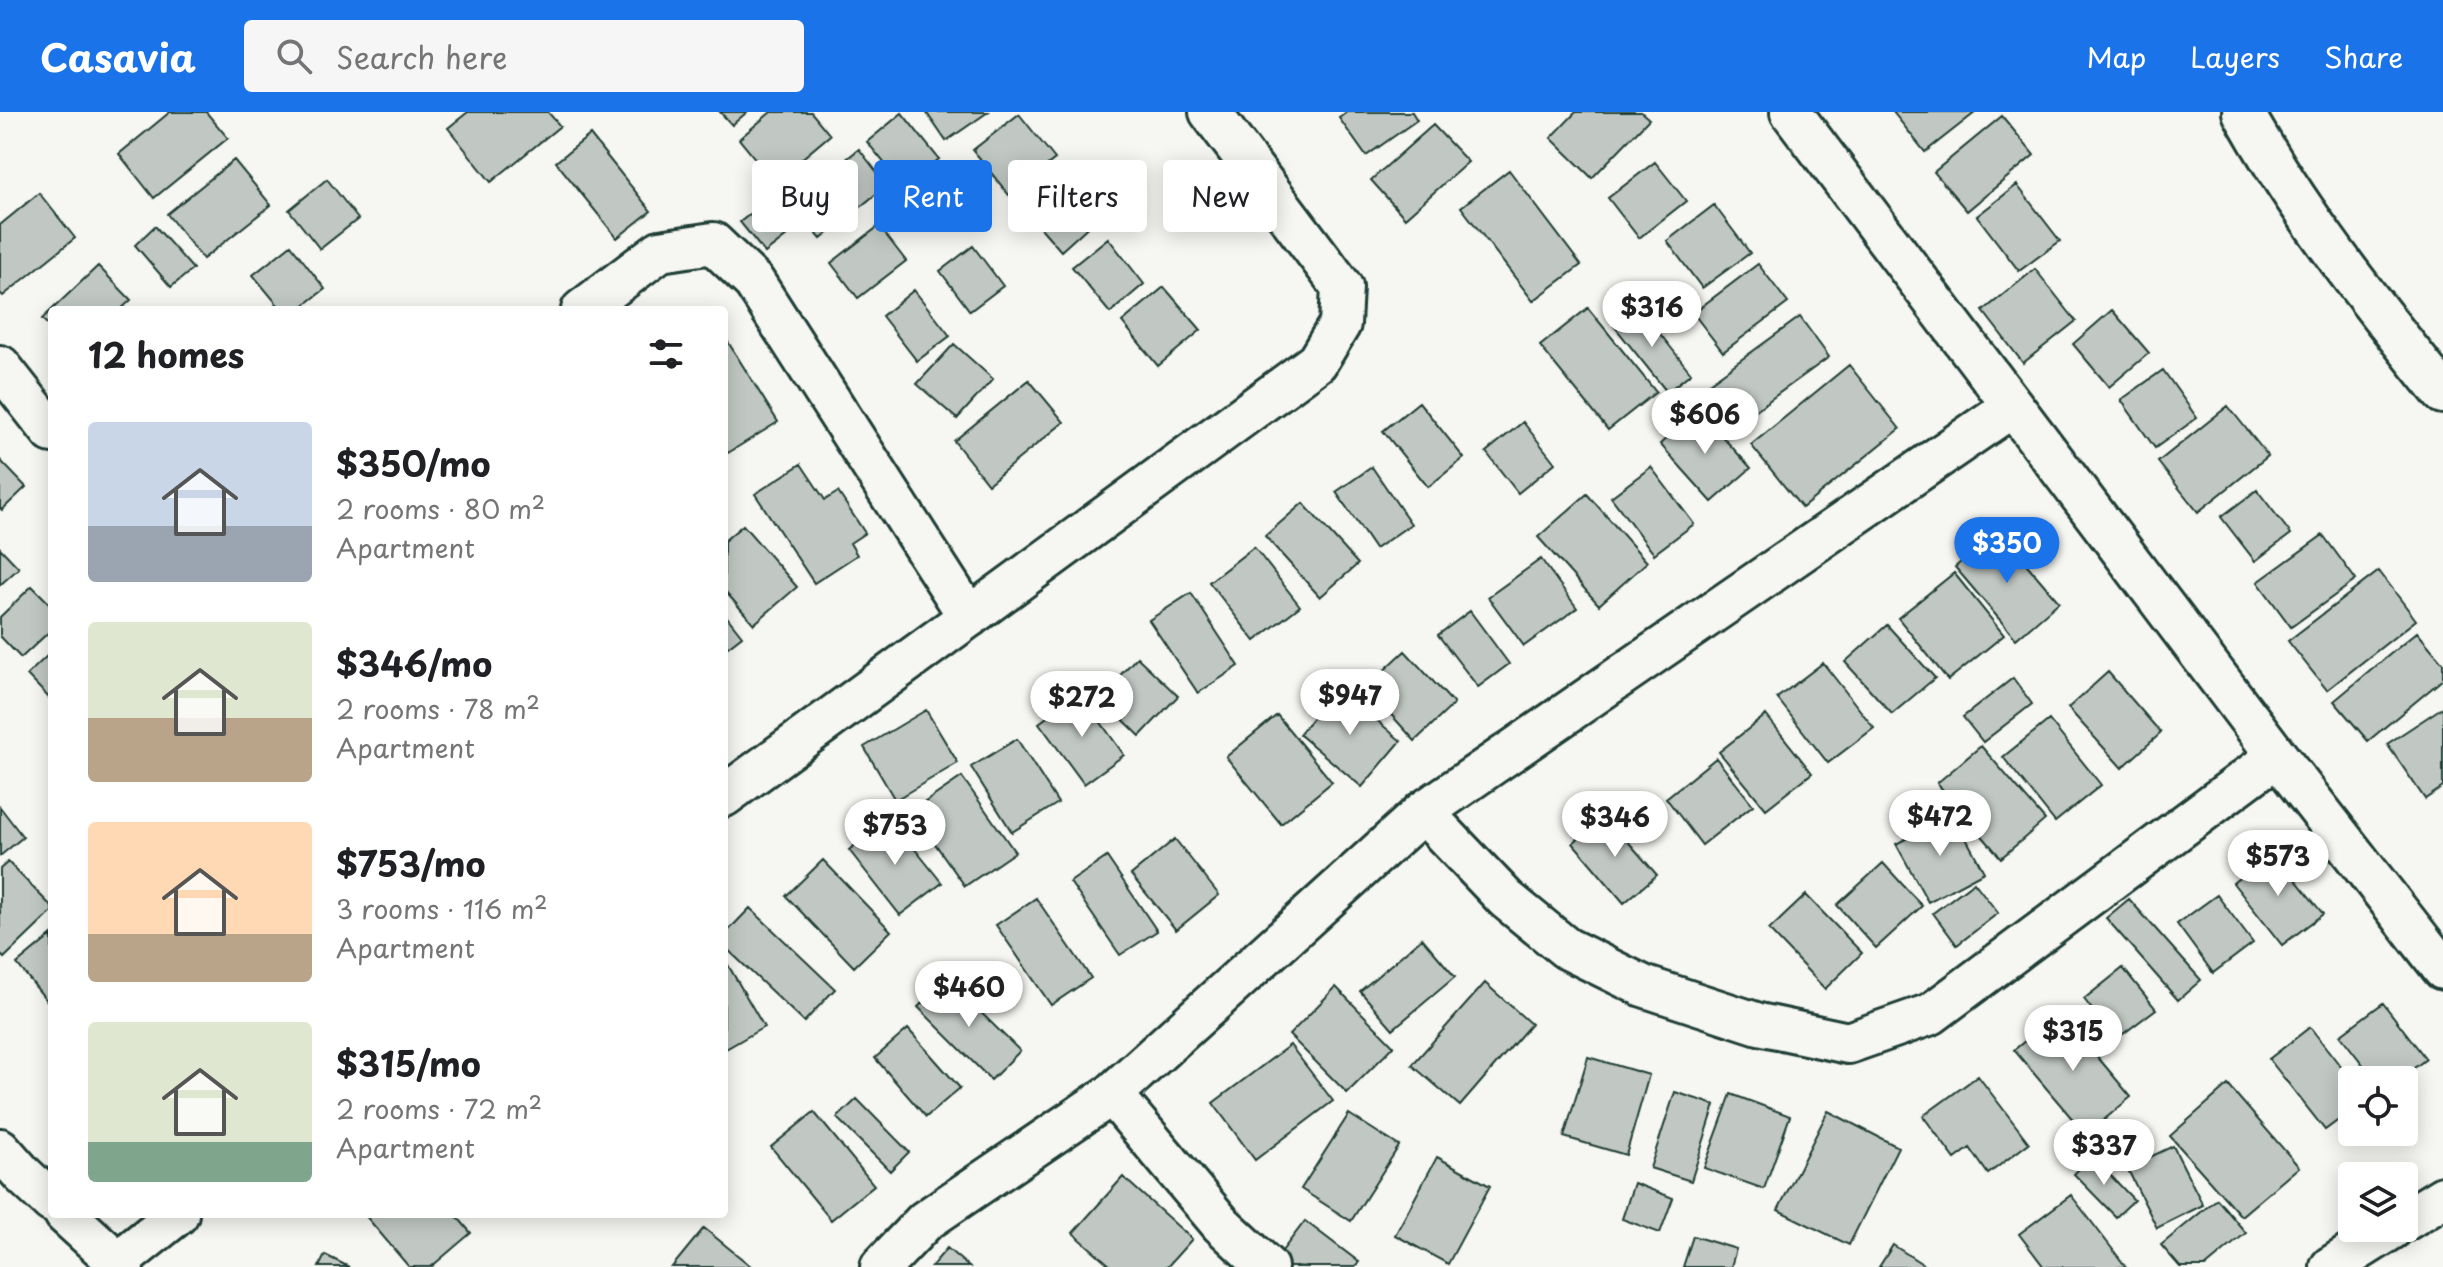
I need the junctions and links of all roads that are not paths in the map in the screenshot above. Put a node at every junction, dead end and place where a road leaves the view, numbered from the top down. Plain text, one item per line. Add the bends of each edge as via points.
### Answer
1 (1210, 112) edge
2 (1791, 112) edge
3 (2243, 112) edge
4 (587, 306) edge
5 (0, 366) edge
6 (2443, 393) edge
7 (2013, 406) junction
8 (48, 427) edge
9 (969, 617) junction
10 (2277, 756) junction
11 (728, 793) edge
12 (1423, 812) junction
13 (2443, 969) edge
14 (1112, 1094) junction
15 (0, 1149) edge
16 (2443, 1197) edge
17 (48, 1198) edge
18 (2418, 1212) edge
19 (69, 1218) edge
20 (173, 1218) edge
21 (2371, 1242) edge
22 (120, 1264) edge
23 (881, 1267) edge
24 (1267, 1267) edge
25 (2331, 1267) edge

1 - 9 street via 1342,287 1340,324 1317,362
2 - 7 street
3 - 6 street via 2350,276
4 - 9 street via 660,251 713,243 754,282
5 - 8 street
7 - 10 street
7 - 12 street
9 - 11 street
10 - 12 street via 1931,1014 1848,1043 1759,1024 1643,986 1566,948 1506,899
10 - 13 street
12 - 14 street
14 - 23 street via 925,1221
14 - 24 street via 1221,1224
15 - 17 street
16 - 18 street
19 - 22 street
20 - 22 street
21 - 25 street

